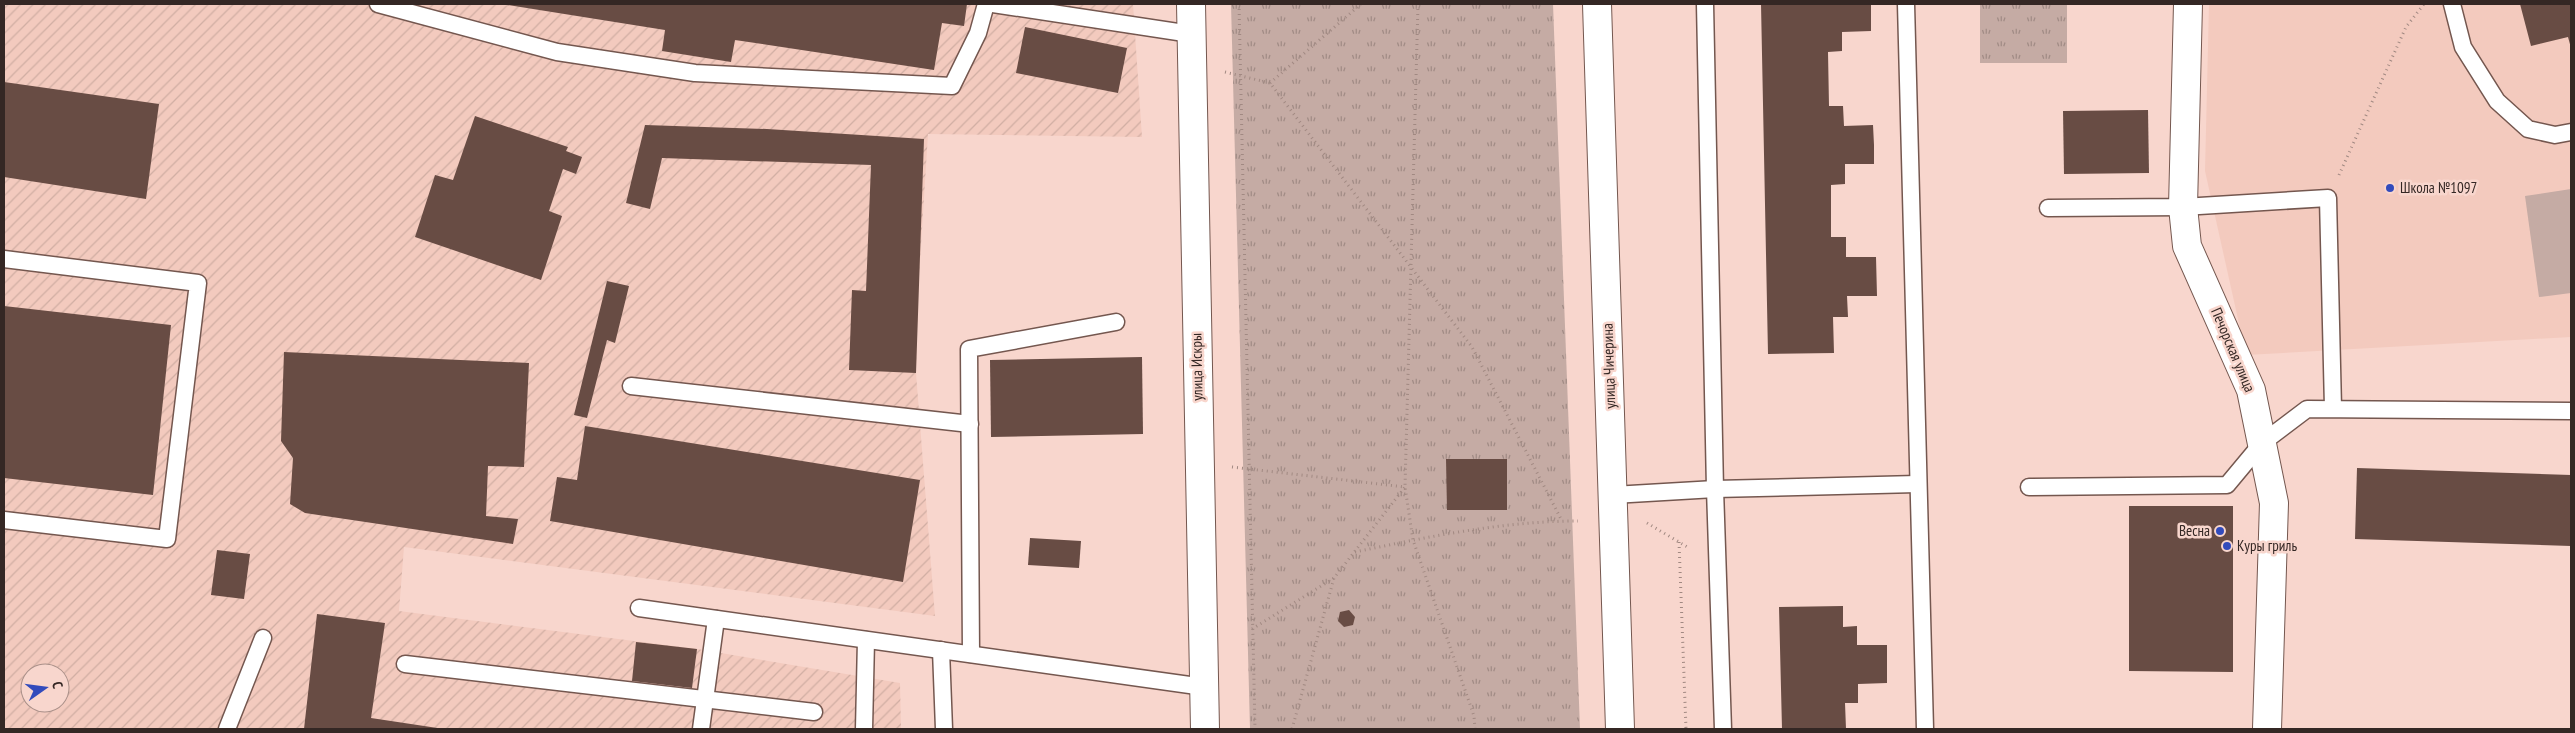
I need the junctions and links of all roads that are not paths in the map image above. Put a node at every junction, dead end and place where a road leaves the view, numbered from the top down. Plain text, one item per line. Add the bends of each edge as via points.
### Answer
1 (378, 4) edge
2 (986, 4) edge
3 (993, 4) edge
4 (1191, 4) edge
5 (1597, 4) edge
6 (1705, 4) edge
7 (1906, 4) edge
8 (2188, 4) edge
9 (2452, 4) edge
10 (398, 6) edge
11 (1191, 34) junction
12 (2571, 132) edge
13 (2184, 207) junction
14 (2048, 208) dead end
15 (4, 258) edge
16 (1116, 322) dead end
17 (631, 386) dead end
18 (2333, 408) junction
19 (2571, 411) edge
20 (970, 424) junction
21 (2262, 443) junction
22 (1917, 484) junction
23 (2029, 487) dead end
24 (1715, 489) junction
25 (1613, 495) junction
26 (4, 520) edge
27 (639, 608) dead end
28 (716, 618) junction
29 (263, 638) dead end
30 (866, 640) junction
31 (942, 650) junction
32 (971, 654) junction
33 (405, 664) dead end
34 (1204, 687) junction
35 (706, 699) junction
36 (814, 712) dead end
37 (227, 729) edge
38 (702, 729) edge
39 (864, 729) edge
40 (944, 729) edge
41 (1205, 729) edge
42 (1620, 729) edge
43 (1722, 729) edge
44 (1925, 729) edge
45 (2267, 729) edge

1 - 10 lane
2 - 10 lane via 978,33 952,86 694,73 557,52
3 - 11 lane
4 - 11 street, улица Искры
5 - 25 street, улица Чичерина
6 - 24 lane
7 - 22 lane
8 - 13 street, Печорская улица
9 - 12 lane via 2463,47 2497,101 2528,129 2555,135
11 - 34 street, улица Искры
13 - 14 lane
13 - 18 lane via 2328,198
13 - 21 street, Печорская улица via 2187,246 2251,390
15 - 26 lane via 198,282 167,539
16 - 20 lane via 969,349
17 - 20 lane
18 - 19 lane
18 - 21 lane via 2307,409
20 - 32 lane
21 - 23 lane via 2227,485
21 - 45 street, Печорская улица via 2274,503
22 - 24 lane
22 - 44 lane
24 - 25 lane
24 - 43 lane
25 - 42 street, улица Чичерина
27 - 28 lane
28 - 30 lane
28 - 35 lane
29 - 37 lane
30 - 31 lane
30 - 39 lane
31 - 32 lane
31 - 40 lane
32 - 34 lane
33 - 35 lane
34 - 41 street, улица Искры
35 - 36 lane
35 - 38 lane

